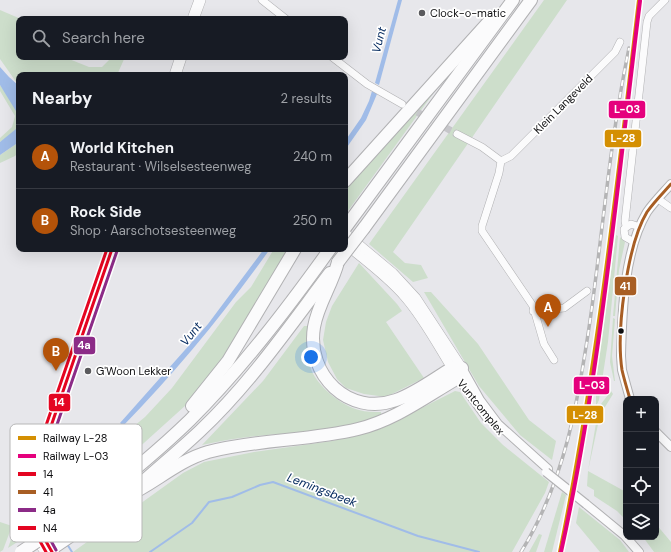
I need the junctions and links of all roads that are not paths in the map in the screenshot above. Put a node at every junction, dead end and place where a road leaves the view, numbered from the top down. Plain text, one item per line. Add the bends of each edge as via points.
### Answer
1 (200, 0) edge
2 (262, 0) edge
3 (513, 0) edge
4 (530, 0) edge
5 (665, 0) edge
6 (194, 16) edge
7 (282, 16) edge
8 (620, 42) dead end
9 (180, 60) edge
10 (336, 60) edge
11 (176, 72) edge
12 (402, 104) tunnel mouth
13 (457, 134) tunnel mouth
14 (501, 161) junction
15 (348, 178) edge
16 (671, 184) edge
17 (658, 199) junction
18 (671, 208) edge
19 (348, 223) edge
20 (626, 226) junction
21 (640, 226) junction
22 (348, 236) edge
23 (634, 242) junction
24 (348, 246) edge
25 (348, 249) edge
26 (111, 252) edge
27 (293, 252) edge
28 (327, 252) edge
29 (346, 252) edge
30 (338, 262) junction
31 (587, 290) dead end
32 (533, 311) junction
33 (554, 360) dead end
34 (457, 372) junction
35 (629, 396) edge
36 (51, 424) edge
37 (659, 435) edge
38 (169, 440) junction
39 (671, 447) edge
40 (142, 463) edge
41 (142, 482) edge
42 (142, 490) edge
43 (587, 502) junction
44 (623, 529) edge
45 (634, 540) edge
46 (36, 542) edge
47 (40, 542) edge
48 (46, 542) edge
49 (61, 542) edge
50 (21, 552) edge
51 (46, 552) edge
52 (52, 552) edge
53 (639, 552) edge
54 (644, 552) edge

1 - 6 main road
2 - 7 street
3 - 15 highway via 489,20
3 - 19 highway
4 - 25 highway, bridge
5 - 20 street via 648,19
8 - 14 street, Klein Langeveld via 615,52 511,156
9 - 11 main road
10 - 12 street via 366,84
13 - 14 street
14 - 32 street via 482,231 533,306
16 - 17 street
17 - 18 street
17 - 21 street
20 - 21 street
20 - 23 street via 623,232 625,237
21 - 23 street
22 - 34 main road, Vuntcomplex via 393,273 416,298
23 - 35 street via 627,272 621,350 622,370
24 - 34 main road, Vuntcomplex via 381,273 406,298
26 - 36 main road
27 - 38 highway via 228,361 180,418
28 - 38 highway via 222,386
29 - 30 highway, bridge
30 - 34 highway via 333,280 319,307 313,348 323,376 335,389 363,403 381,404 397,400
30 - 41 highway via 235,393 201,430
31 - 32 street via 564,308
32 - 33 street via 544,344
34 - 42 highway via 402,412 378,422 341,433 230,447 207,453 176,466
34 - 43 street, Vuntcomplex, bridge via 491,423 510,442
37 - 39 street
38 - 40 highway, bridge
43 - 44 street, Vuntcomplex
43 - 53 street, Vuntcomplex
45 - 54 street
46 - 50 highway, bridge
47 - 51 main road
48 - 52 main road
49 - 51 highway, bridge

